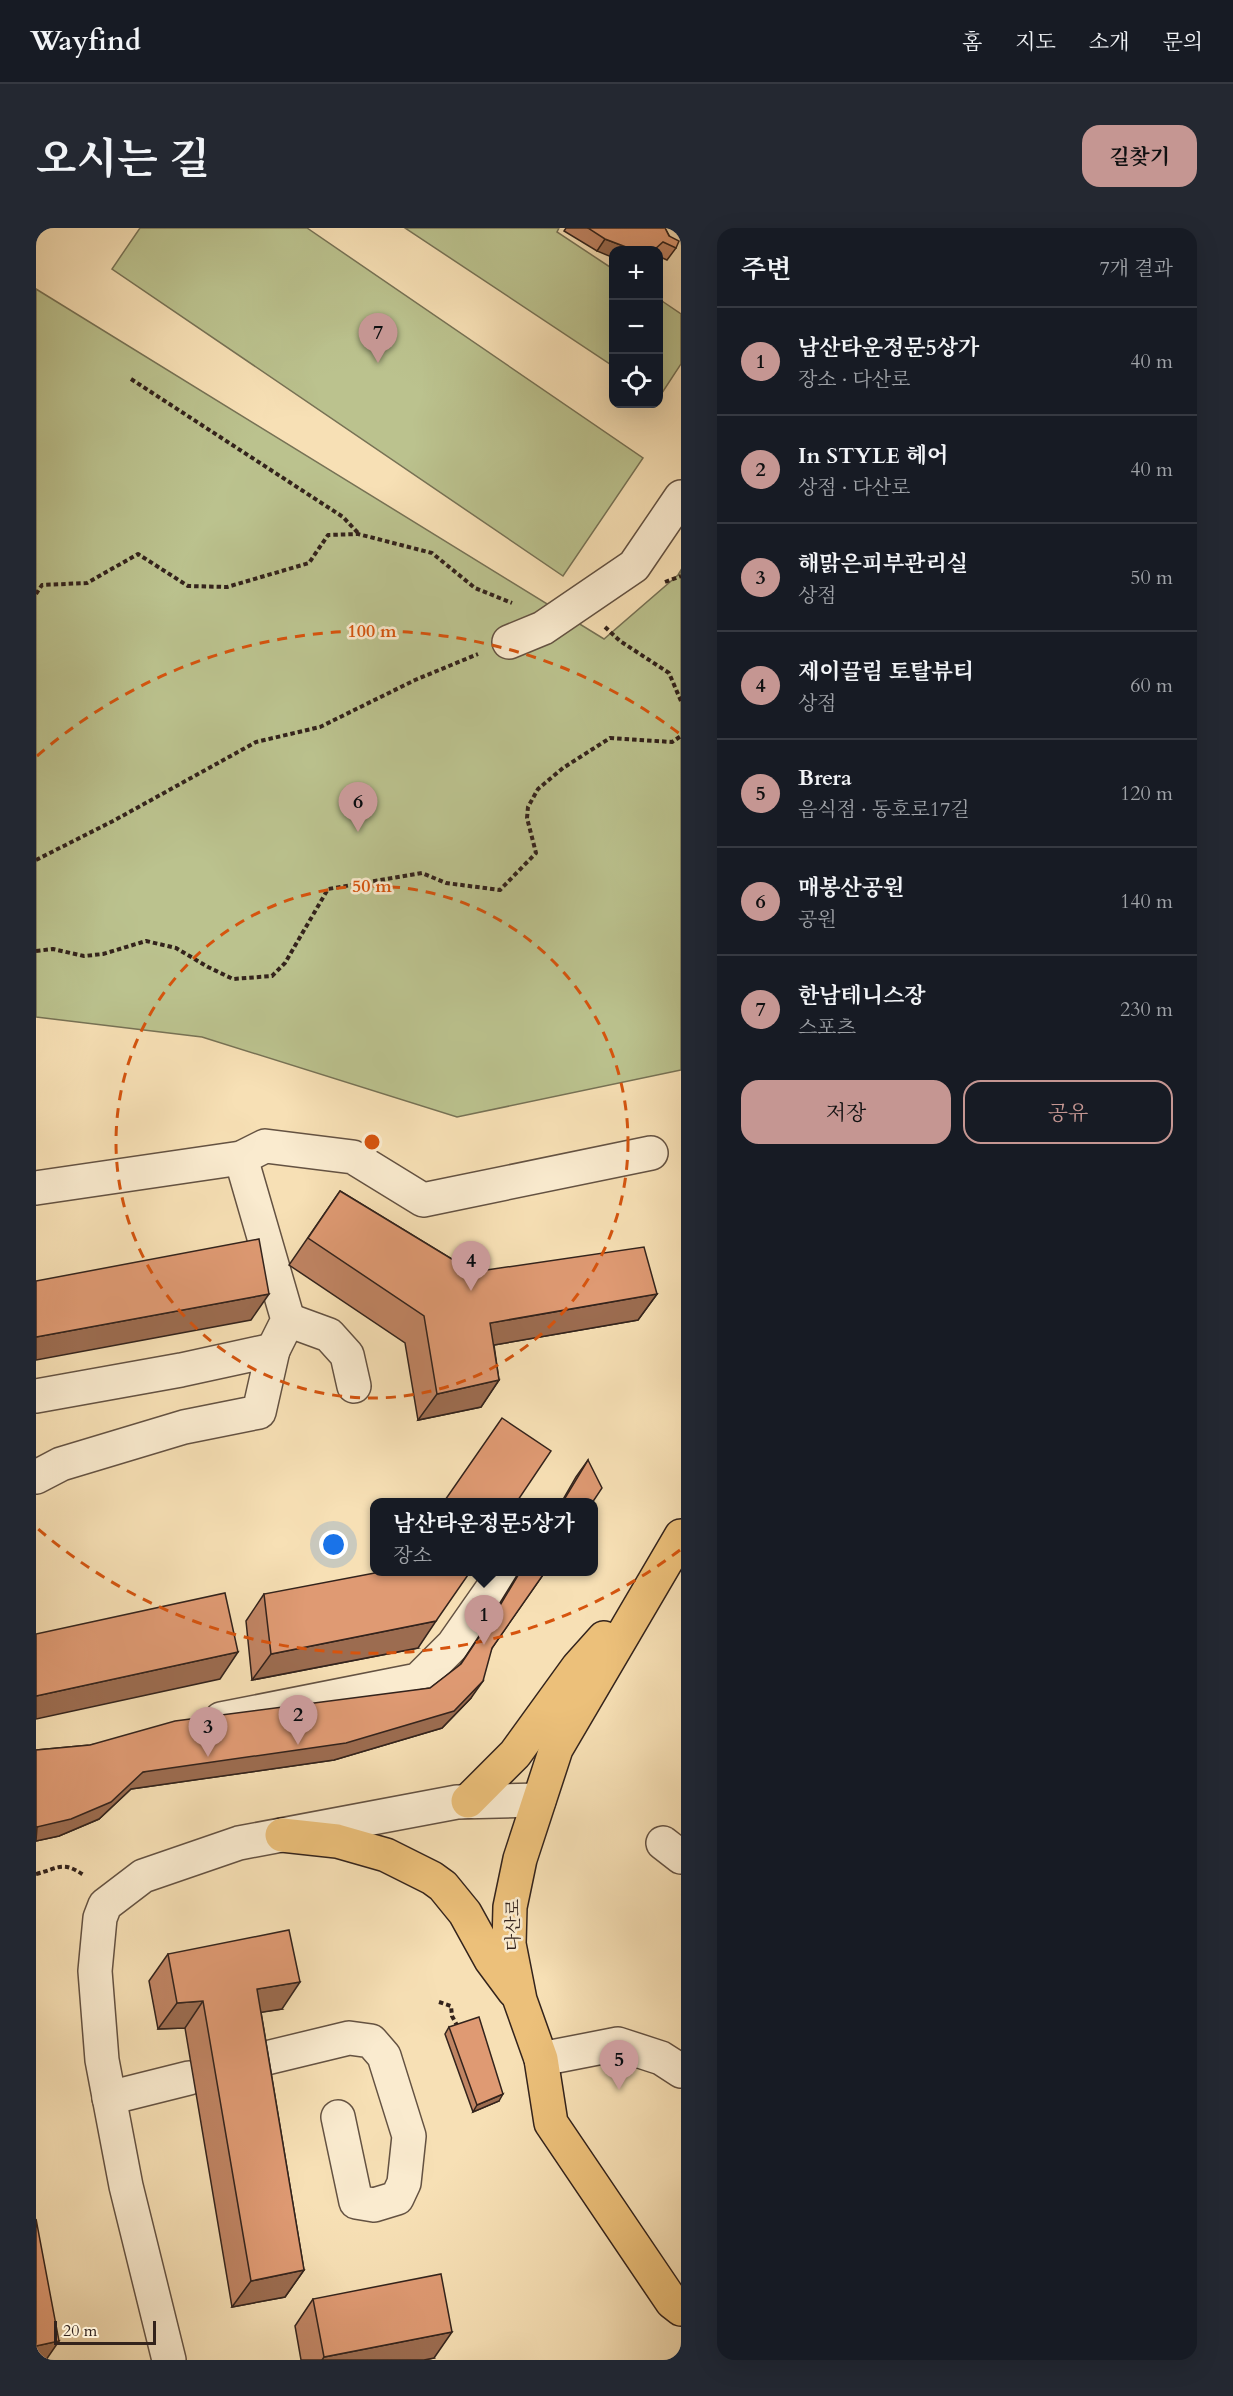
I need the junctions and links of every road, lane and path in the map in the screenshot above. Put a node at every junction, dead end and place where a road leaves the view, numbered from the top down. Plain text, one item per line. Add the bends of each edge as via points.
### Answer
1 (131, 380) dead end
2 (681, 497) edge
3 (36, 594) edge
4 (509, 642) joint
5 (681, 736) edge
6 (36, 860) edge
7 (36, 951) edge
8 (651, 1153) dead end
9 (240, 1158) junction
10 (36, 1188) edge
11 (288, 1320) junction
12 (273, 1350) junction
13 (354, 1386) dead end
14 (36, 1396) edge
15 (36, 1477) edge
16 (681, 1536) edge
17 (501, 1576) edge
18 (655, 1580) junction
19 (192, 1725) edge
20 (539, 1800) junction
21 (468, 1802) junction
22 (282, 1835) junction
23 (36, 1874) edge
24 (85, 1876) dead end
25 (520, 2000) junction
26 (439, 2002) dead end
27 (462, 2039) edge
28 (541, 2059) junction
29 (255, 2061) edge
30 (681, 2071) edge
31 (189, 2078) dead end
32 (109, 2098) junction
33 (338, 2117) dead end
34 (681, 2309) edge
35 (169, 2360) edge

1 - 3 path via 343,517 358,534 328,535 309,563 227,587 188,586 138,554 87,583 42,585
2 - 4 street via 634,567 543,628
4 - 6 path via 415,680 320,727 256,742
5 - 7 path via 672,742 610,738 538,789 527,818 536,853 500,890 446,883 422,873 328,889 285,963 272,976 233,979 176,948 146,941 84,956 53,949
8 - 9 street via 423,1200 353,1157 265,1146
9 - 10 street
9 - 11 street
11 - 12 street
11 - 13 street via 329,1335 347,1355
12 - 14 street
12 - 15 street via 259,1412 184,1427 61,1464
16 - 18 main road, 다산로
17 - 19 street via 453,1645 418,1680
18 - 20 main road, 다산로 via 556,1749
18 - 21 main road via 578,1666 515,1754
20 - 21 street
20 - 25 main road, 다산로 via 510,1907 509,1944
21 - 22 street
22 - 25 main road via 345,1843 386,1855 432,1878 465,1913
22 - 32 street via 239,1843 142,1876 105,1905 95,1971
23 - 24 path via 71,1866
25 - 28 main road, 다산로
26 - 27 path via 451,2006
28 - 30 street via 618,2044 661,2058
28 - 34 main road, 다산로 via 551,2123 672,2302
29 - 33 street via 350,2038 371,2041 384,2056 409,2136 404,2183 397,2198 374,2205 356,2202
31 - 32 street
32 - 35 street via 126,2186

